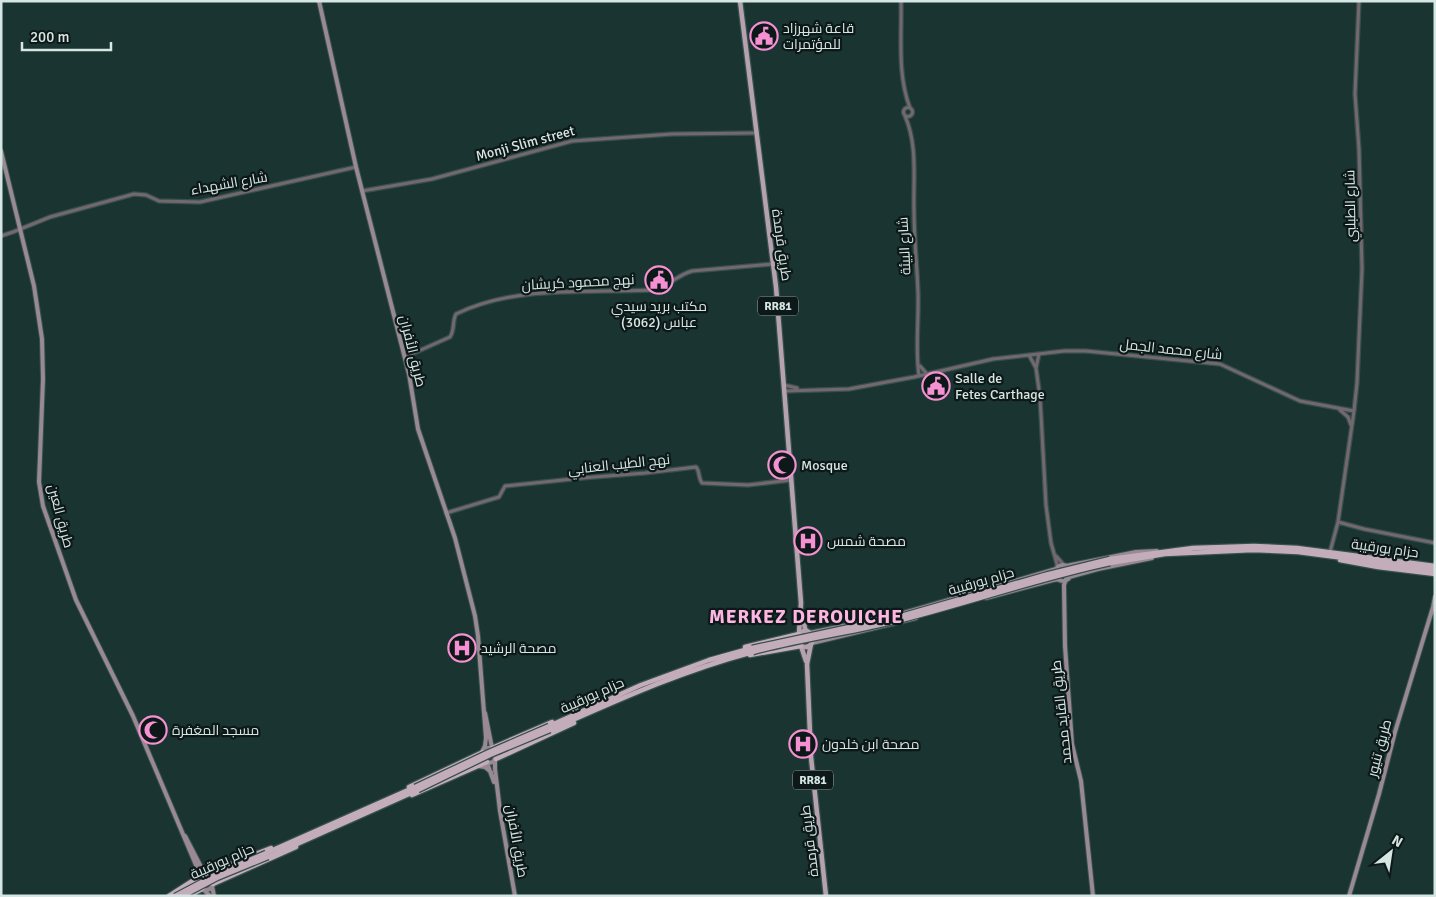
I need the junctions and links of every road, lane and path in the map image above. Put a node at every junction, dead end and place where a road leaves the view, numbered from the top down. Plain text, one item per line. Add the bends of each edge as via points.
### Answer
1 (319, 1) edge
2 (740, 1) edge
3 (901, 1) edge
4 (1359, 1) edge
5 (906, 96) junction
6 (910, 108) junction
7 (904, 109) junction
8 (912, 115) junction
9 (905, 116) junction
10 (910, 130) junction
11 (756, 133) junction
12 (1, 151) edge
13 (356, 168) junction
14 (362, 191) junction
15 (21, 229) junction
16 (1, 236) edge
17 (773, 264) junction
18 (1039, 354) junction
19 (1029, 355) junction
20 (405, 357) junction
21 (919, 367) junction
22 (1036, 368) junction
23 (928, 374) junction
24 (920, 376) junction
25 (914, 378) junction
26 (784, 388) junction
27 (1337, 409) junction
28 (1354, 411) junction
29 (1351, 427) junction
30 (791, 480) junction
31 (446, 512) junction
32 (1338, 522) junction
33 (1435, 543) edge
34 (1159, 553) junction
35 (1329, 554) junction
36 (1056, 556) junction
37 (1390, 563) junction
38 (1065, 565) junction
39 (1435, 565) edge
40 (1056, 568) junction
41 (1435, 570) edge
42 (1435, 574) edge
43 (1067, 578) junction
44 (1060, 580) junction
45 (1064, 585) junction
46 (970, 594) junction
47 (1435, 597) edge
48 (972, 602) junction
49 (1434, 606) edge
50 (802, 613) junction
51 (880, 618) junction
52 (881, 627) junction
53 (809, 633) junction
54 (799, 634) junction
55 (811, 644) junction
56 (801, 646) junction
57 (726, 657) junction
58 (807, 664) junction
59 (483, 705) junction
60 (602, 705) junction
61 (489, 736) junction
62 (504, 742) junction
63 (492, 748) junction
64 (483, 751) junction
65 (496, 760) junction
66 (487, 762) junction
67 (478, 766) junction
68 (492, 773) junction
69 (497, 790) junction
70 (394, 799) junction
71 (184, 835) junction
72 (310, 837) junction
73 (267, 855) junction
74 (207, 873) junction
75 (197, 878) junction
76 (213, 884) junction
77 (203, 889) junction
78 (169, 896) edge
79 (175, 896) edge
80 (183, 896) edge
81 (190, 896) edge
82 (210, 896) edge
83 (214, 896) edge
84 (515, 896) edge
85 (826, 896) edge
86 (1093, 896) edge
87 (1349, 896) edge

1 - 13 main road, طريق الأفران
2 - 11 main road, طريق قرمدة / RR81
3 - 5 street via 901,60
4 - 28 street, شارع الطبلبي via 1355,94 1360,148 1362,269
5 - 6 street
5 - 7 street
6 - 7 street
6 - 8 street
7 - 9 street
8 - 9 street
8 - 10 street, شارع البيئة
9 - 10 street, شارع البيئة
10 - 21 street, شارع البيئة via 914,160
11 - 14 street, Monji Slim street via 665,134 572,141 432,179
11 - 17 main road, طريق قرمدة / RR81
12 - 15 main road, طريق العين
13 - 14 main road, طريق الأفران
13 - 15 street, شارع الشهداء via 200,202 159,200 134,194
14 - 20 main road, طريق الأفران
15 - 16 street, شارع الشهداء
15 - 71 main road, طريق العين via 42,339 39,474 44,506 76,600 133,716
17 - 20 street, نهج محمود كريشان via 692,271 651,290 575,291 501,300 456,314 450,337
17 - 26 main road, طريق قرمدة / RR81
18 - 19 street, شارع محمد الجمل
18 - 22 street
18 - 27 street, شارع محمد الجمل via 1086,351 1220,364 1300,401
19 - 22 street
19 - 23 street, شارع محمد الجمل via 993,359
20 - 31 main road, طريق الأفران via 420,438
21 - 23 street
21 - 24 street, شارع البيئة
21 - 25 street
22 - 36 street via 1046,505
23 - 24 street, شارع محمد الجمل
24 - 25 street, شارع محمد الجمل
25 - 26 street, شارع محمد الجمل via 842,390
26 - 30 main road, طريق قرمدة / RR81
27 - 28 street, شارع محمد الجمل
27 - 29 street via 1348,417
28 - 29 street
29 - 32 street
30 - 31 street, نهج الطيب العنابي via 748,484 702,483 696,467 505,486 499,497
30 - 50 main road, طريق قرمدة / RR81
31 - 59 main road, طريق الأفران via 475,616
32 - 33 street
32 - 35 street
34 - 35 highway, حزام بورقيبة via 1254,546
34 - 38 main road via 1136,552
34 - 43 main road via 1146,560
34 - 57 highway, حزام بورقيبة, bridge via 1110,561 902,620
35 - 37 highway, حزام بورقيبة
35 - 39 highway via 1343,552
35 - 42 highway via 1346,562
36 - 38 street
36 - 40 street
37 - 39 highway, حزام بورقيبة
37 - 41 highway, حزام بورقيبة
38 - 40 main road
38 - 43 main road via 1070,570
40 - 44 main road via 1056,576
40 - 46 main road, حزام بورقيبة
43 - 44 main road
43 - 45 main road, طريق القايد محمد
44 - 45 main road
44 - 48 main road, حزام بورقيبة
45 - 86 main road, طريق القايد محمد via 1072,744 1081,781
46 - 48 main road
46 - 51 main road, حزام بورقيبة
47 - 49 main road, طريق تنيور
48 - 52 main road, حزام بورقيبة
49 - 87 main road, طريق تنيور
50 - 53 main road, طريق قرمدة / RR81
50 - 54 main road, طريق قرمدة / RR81
51 - 52 main road
51 - 53 main road, حزام بورقيبة
52 - 55 main road, حزام بورقيبة
53 - 54 main road
53 - 55 main road, RR81 via 813,638
54 - 56 main road, RR81
54 - 57 highway via 751,645
55 - 56 main road
55 - 58 main road, طريق قرمدة / RR81
56 - 57 highway
56 - 58 main road, طريق قرمدة / RR81
57 - 60 highway, حزام بورقيبة via 641,685
58 - 85 main road, طريق قرمدة / RR81 via 812,773
59 - 61 main road, طريق الأفران
59 - 64 main road, طريق الأفران via 486,743
60 - 62 highway via 565,716
60 - 65 highway via 568,726
60 - 70 highway, حزام بورقيبة, bridge via 489,752
61 - 62 main road via 496,742
61 - 63 main road, طريق الأفران
62 - 63 highway
63 - 64 main road
63 - 65 main road via 497,753
64 - 66 main road via 482,759
64 - 70 highway via 414,784
65 - 66 main road
65 - 69 main road, طريق الأفران
66 - 67 highway
66 - 68 main road, طريق الأفران
67 - 68 main road via 486,767
67 - 70 highway via 419,793
68 - 69 main road, طريق الأفران
69 - 84 main road, طريق الأفران
70 - 72 highway, حزام بورقيبة
71 - 74 main road, طريق العين
71 - 75 main road, طريق العين via 196,865
72 - 73 highway, حزام بورقيبة
72 - 74 highway
72 - 76 highway via 292,850
73 - 79 highway, حزام بورقيبة, bridge via 207,879
73 - 80 highway, حزام بورقيبة, bridge
74 - 75 main road via 201,873
74 - 76 main road via 213,878
75 - 77 main road via 197,886
75 - 78 highway
76 - 77 main road
76 - 83 main road
77 - 81 highway
77 - 82 main road

